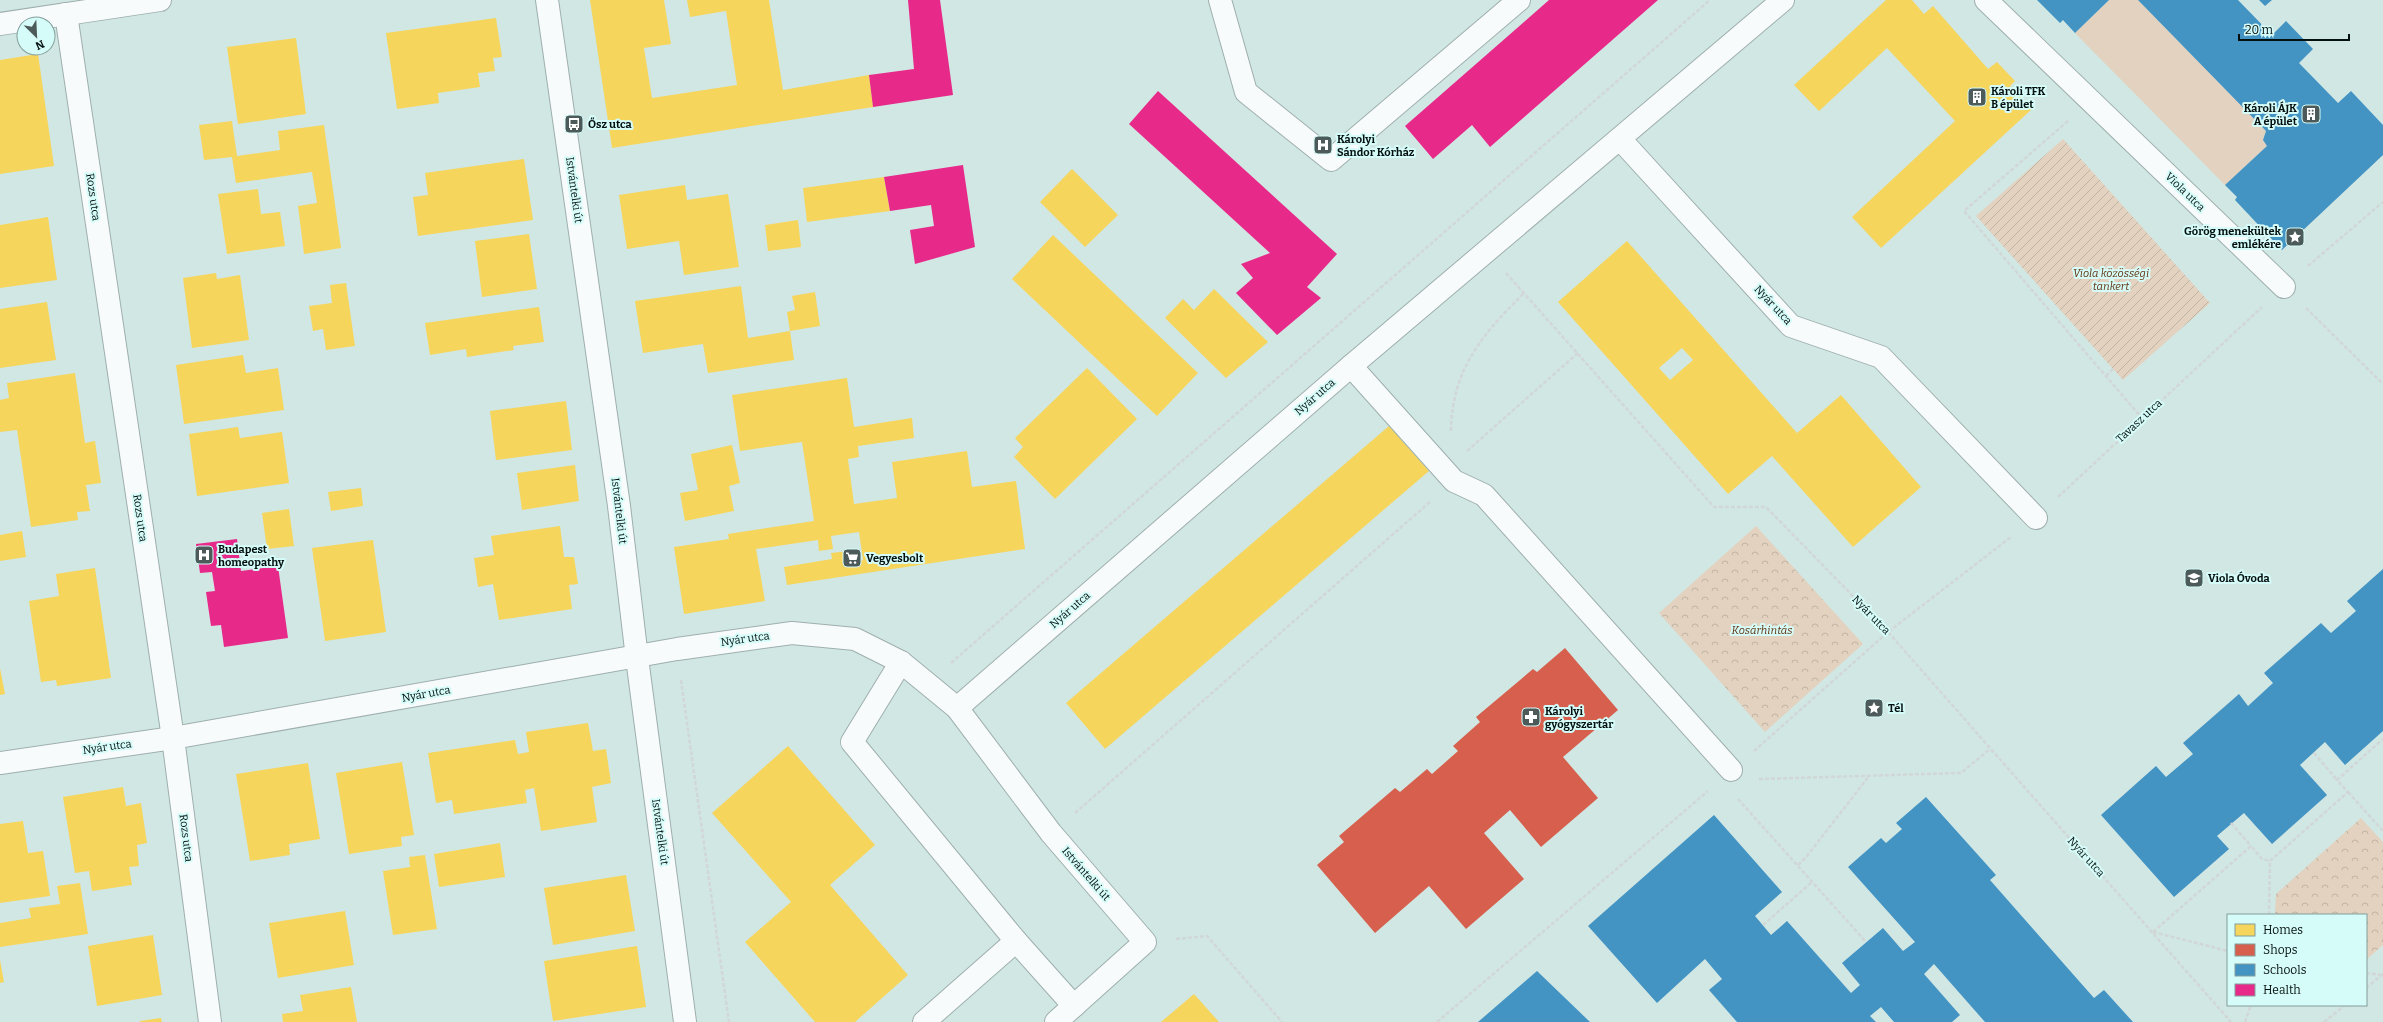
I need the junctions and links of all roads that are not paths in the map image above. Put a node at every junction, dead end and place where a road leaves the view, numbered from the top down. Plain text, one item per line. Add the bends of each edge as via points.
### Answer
1 (160, 0) edge
2 (547, 0) edge
3 (1220, 0) edge
4 (1519, 0) edge
5 (1783, 0) edge
6 (1986, 0) edge
7 (66, 14) junction
8 (0, 24) edge
9 (1620, 139) junction
10 (2284, 287) road end
11 (1351, 366) junction
12 (2036, 518) road end
13 (636, 658) junction
14 (901, 662) junction
15 (957, 708) junction
16 (173, 738) junction
17 (0, 762) edge
18 (1726, 775) road end
19 (1016, 941) junction
20 (1074, 1006) junction
21 (210, 1022) edge
22 (685, 1022) edge
23 (924, 1022) edge
24 (1056, 1022) edge

1 - 7 street
2 - 13 street, Istvántelki út via 619,506
3 - 4 street via 1246,92 1331,160
5 - 9 street, Nyár utca
6 - 10 street, Viola utca
7 - 8 street
7 - 16 street, Rozs utca
9 - 11 street, Nyár utca
9 - 12 street, Nyár utca via 1791,326 1881,357
11 - 15 street, Nyár utca
11 - 18 street via 1451,471 1484,495
13 - 14 street, Nyár utca via 677,649 792,633 855,639
13 - 16 street, Nyár utca
13 - 22 street, Istvántelki út
14 - 15 street, Nyár utca
14 - 19 street via 852,742
15 - 20 street, Istvántelki út via 1051,833 1145,942
16 - 17 street, Nyár utca
16 - 21 street, Rozs utca
19 - 20 street
19 - 23 street
20 - 24 street

